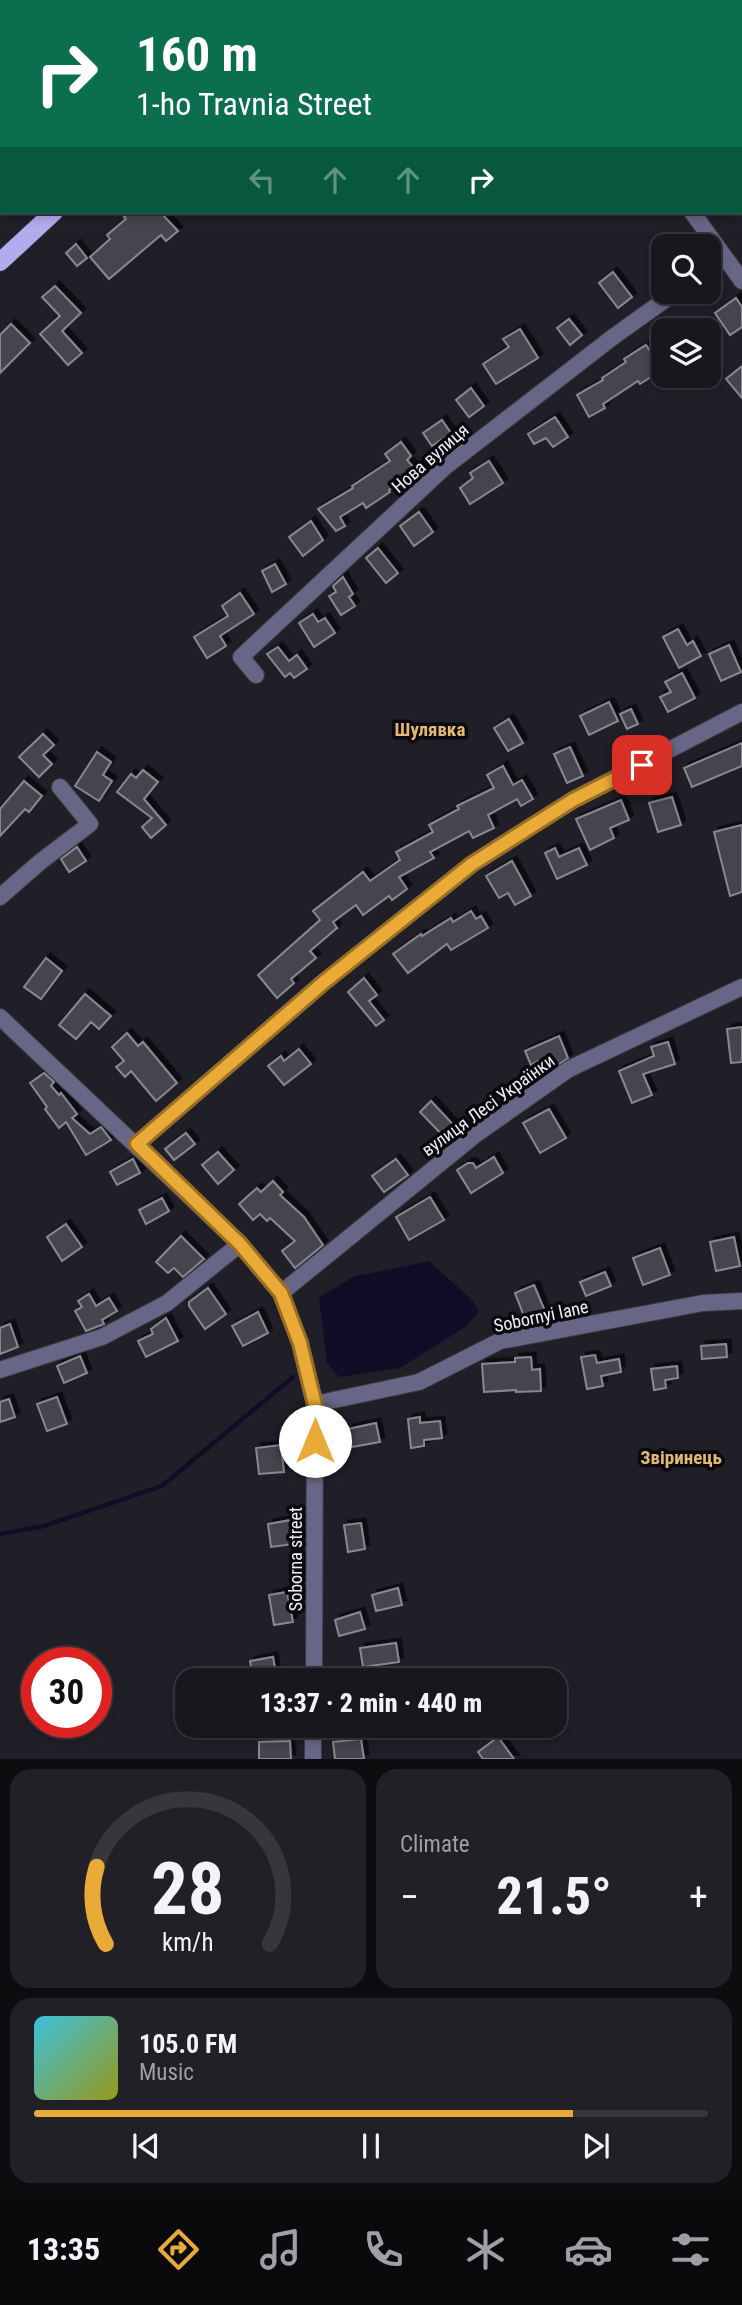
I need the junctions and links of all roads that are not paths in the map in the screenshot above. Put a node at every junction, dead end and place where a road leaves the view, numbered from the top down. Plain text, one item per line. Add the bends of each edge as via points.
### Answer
1 (52, 214) edge
2 (693, 214) edge
3 (724, 258) junction
4 (721, 260) edge
5 (0, 262) edge
6 (742, 281) edge
7 (659, 304) edge
8 (257, 674) dead end
9 (742, 712) edge
10 (60, 787) dead end
11 (0, 897) edge
12 (742, 987) edge
13 (0, 1017) edge
14 (137, 1144) junction
15 (240, 1244) junction
16 (281, 1293) junction
17 (742, 1301) edge
18 (0, 1370) edge
19 (315, 1405) junction
20 (314, 1668) edge
21 (313, 1738) edge
22 (313, 1759) edge

1 - 5 main road
2 - 3 street
3 - 4 street
3 - 6 street
7 - 8 street, Нова вулиця via 445,467 241,657
9 - 14 street via 573,800 472,864 324,982
10 - 11 street via 90,824
12 - 16 street, вулиця Лесі Українки via 569,1069 475,1135
13 - 14 street, Soborna street
14 - 15 street, Soborna street
15 - 16 street, Soborna street
15 - 18 street via 167,1303 102,1337
16 - 19 street, Soborna street via 300,1343
17 - 19 street, Sobornyi lane via 703,1303 500,1341 419,1382
19 - 20 street, Soborna street
21 - 22 street

